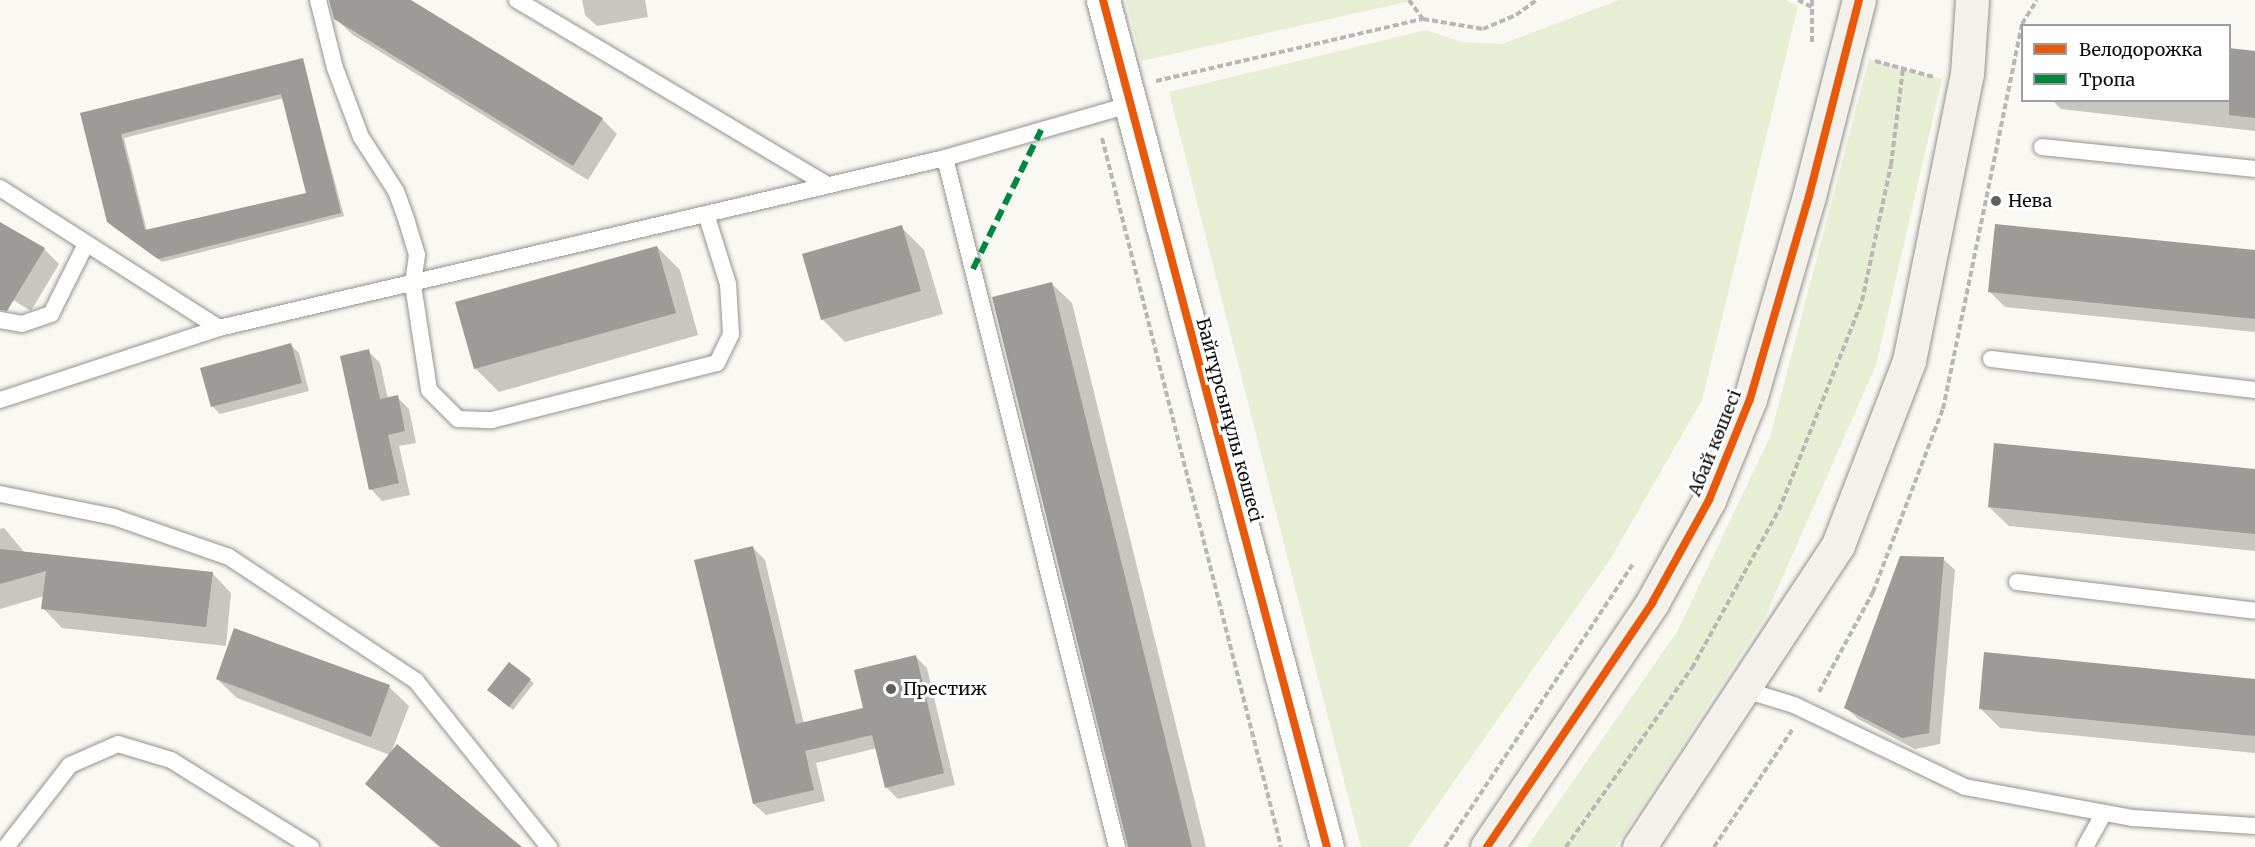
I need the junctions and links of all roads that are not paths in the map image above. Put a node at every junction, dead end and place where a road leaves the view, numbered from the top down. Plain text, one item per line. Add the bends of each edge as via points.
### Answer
1 (318, 0) edge
2 (517, 0) edge
3 (1103, 0) edge
4 (1859, 0) edge
5 (1972, 0) edge
6 (1995, 0) edge
7 (1966, 79) junction
8 (1129, 105) junction
9 (2042, 147) dead end
10 (945, 158) junction
11 (2255, 169) edge
12 (827, 185) junction
13 (0, 188) edge
14 (706, 214) junction
15 (86, 244) junction
16 (413, 285) junction
17 (0, 321) edge
18 (219, 328) junction
19 (1991, 359) dead end
20 (2255, 390) edge
21 (0, 400) edge
22 (0, 494) edge
23 (2017, 582) dead end
24 (2255, 611) edge
25 (1742, 689) junction
26 (2104, 813) junction
27 (2255, 826) edge
28 (6, 847) edge
29 (311, 847) edge
30 (549, 847) edge
31 (1117, 847) edge
32 (1327, 847) edge
33 (1487, 847) edge
34 (1639, 847) edge
35 (2085, 847) edge

1 - 16 lane via 335,68 361,137 396,191 407,222 417,255
2 - 12 lane
3 - 8 street, Байтұрсынұлы көшесі
4 - 33 street, Абай көшесі via 1809,196 1750,399 1709,500 1653,603
5 - 7 street
6 - 7 street
7 - 25 street via 1909,361 1838,545
8 - 10 lane
8 - 32 street, Байтұрсынұлы көшесі
9 - 11 lane
10 - 12 lane
10 - 31 lane
12 - 14 lane
13 - 15 lane
14 - 16 lane
14 - 16 lane via 728,284 731,334 717,363 503,418 458,418 429,390
15 - 17 lane via 51,314 22,324
15 - 18 lane
16 - 18 lane
18 - 21 lane
19 - 20 lane
22 - 30 lane via 114,517 229,557 416,681
23 - 24 lane
25 - 26 lane via 1794,705 1965,787
25 - 34 street
26 - 27 lane
26 - 35 lane
28 - 29 lane via 70,765 117,744 171,760

